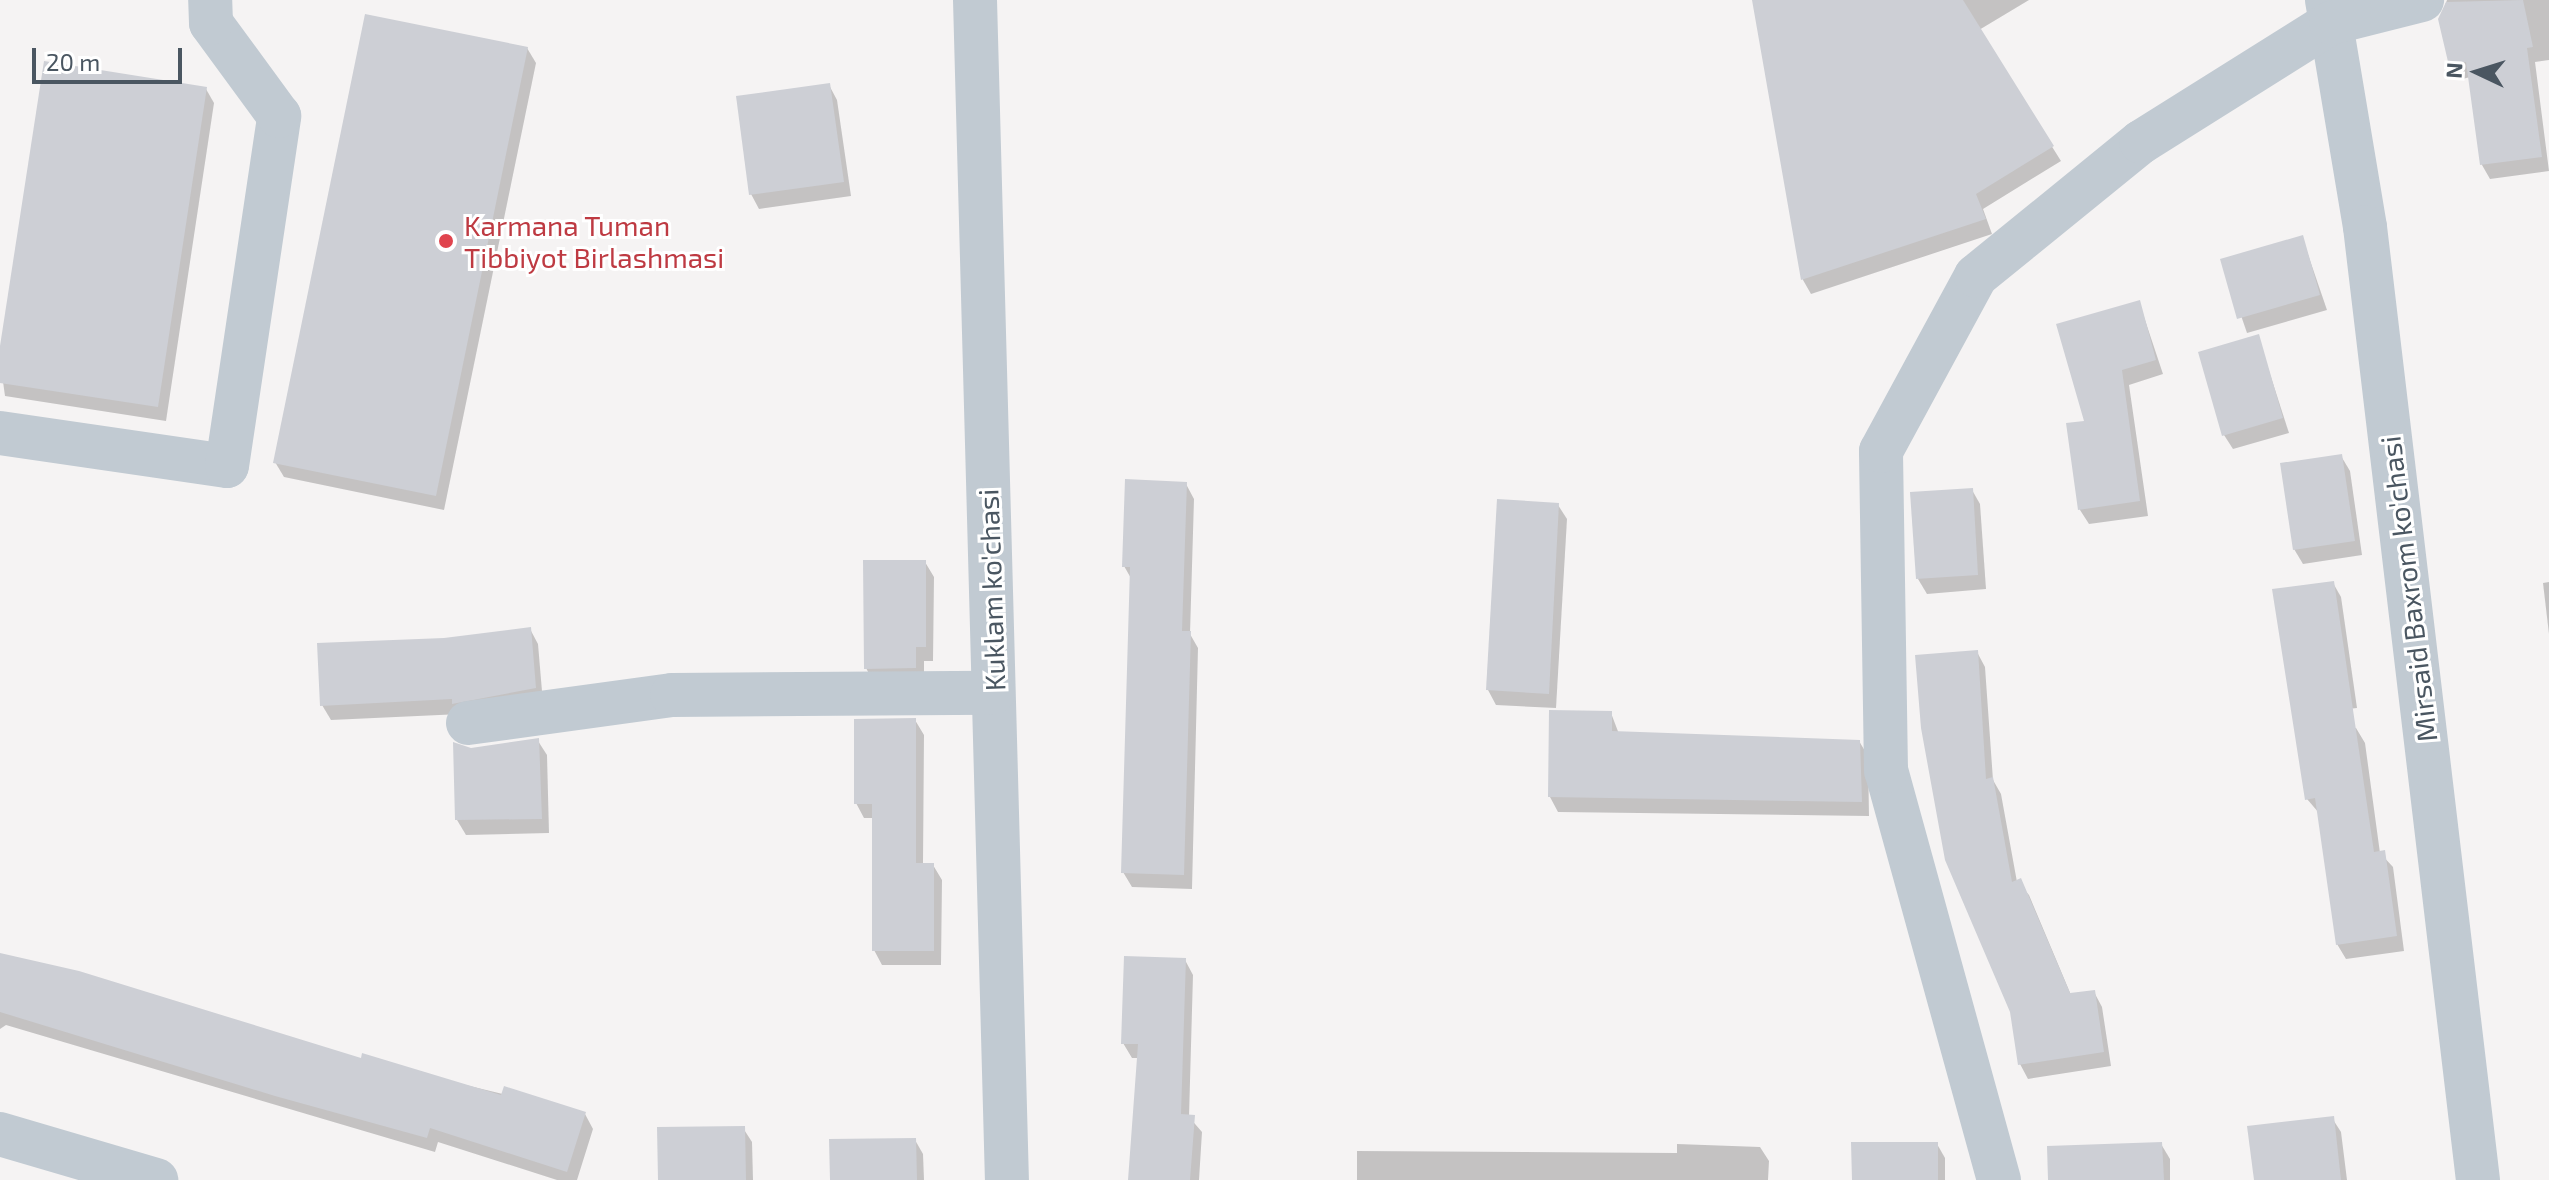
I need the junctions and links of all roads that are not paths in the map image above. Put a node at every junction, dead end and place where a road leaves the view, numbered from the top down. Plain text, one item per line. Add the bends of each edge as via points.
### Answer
1 (210, 0) edge
2 (975, 0) edge
3 (2422, 0) edge
4 (2329, 11) edge
5 (0, 433) edge
6 (993, 693) junction
7 (468, 723) dead end
8 (0, 1134) edge
9 (156, 1180) edge
10 (1007, 1180) edge
11 (1999, 1180) edge
12 (2478, 1180) edge

1 - 5 street via 211,23 279,116 227,466
2 - 6 street, Kuklam ko'chasi
3 - 4 street
4 - 11 street via 2141,142 1976,276 1881,451 1886,771
4 - 12 street, Mirsaid Baxrom ko'chasi via 2365,227
6 - 7 street via 672,695
6 - 10 street, Kuklam ko'chasi
8 - 9 street

